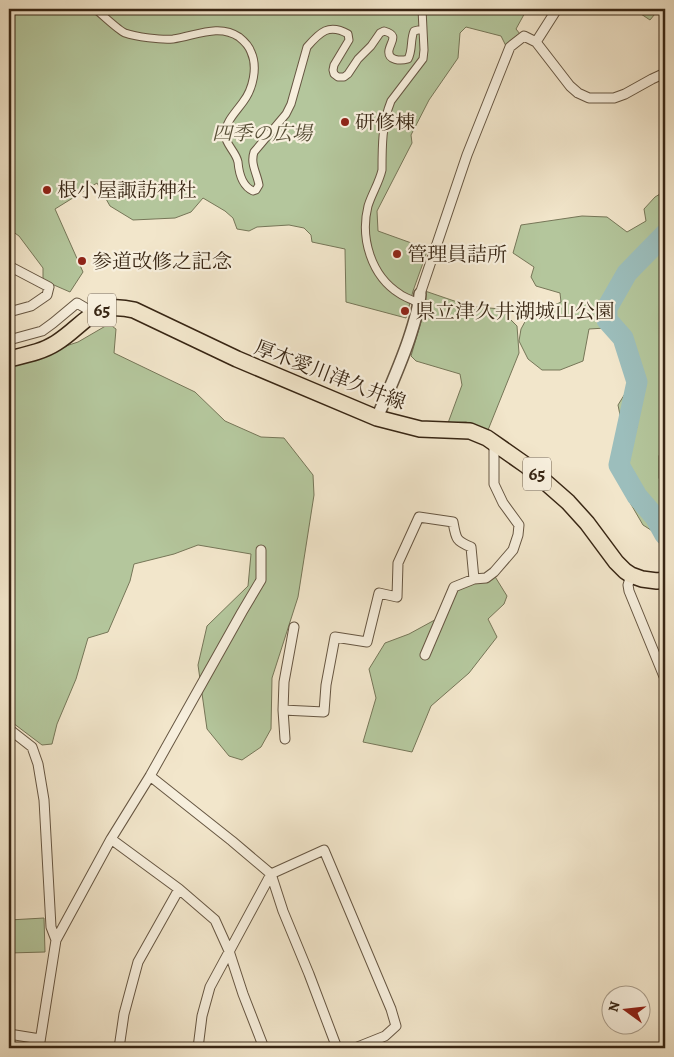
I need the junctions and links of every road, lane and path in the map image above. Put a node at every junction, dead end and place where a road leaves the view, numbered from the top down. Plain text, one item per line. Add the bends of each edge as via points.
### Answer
1 (95, 9) edge
2 (557, 9) edge
3 (422, 10) edge
4 (422, 30) junction
5 (536, 42) junction
6 (665, 73) edge
7 (9, 266) edge
8 (418, 299) junction
9 (9, 312) edge
10 (94, 313) junction
11 (9, 340) edge
12 (9, 359) edge
13 (377, 418) junction
14 (494, 442) junction
15 (261, 550) dead end
16 (631, 575) junction
17 (474, 579) junction
18 (665, 580) edge
19 (294, 627) dead end
20 (425, 655) dead end
21 (665, 679) edge
22 (283, 710) junction
23 (9, 729) edge
24 (285, 739) dead end
25 (150, 776) junction
26 (111, 839) junction
27 (271, 874) junction
28 (178, 889) junction
29 (56, 940) junction
30 (229, 951) junction
31 (9, 1034) edge
32 (39, 1044) edge
33 (119, 1048) edge
34 (198, 1048) edge
35 (264, 1048) edge
36 (337, 1048) edge
37 (355, 1048) edge

1 - 4 street via 124,32 149,38 172,39 220,30 230,32 246,43 252,52 254,73 249,93 227,124 226,135 243,182 253,191 259,185 252,157 286,114 306,47 313,40 327,29 348,34 349,40 333,70 338,77 344,77 380,33 384,31 391,35 389,54 402,60 411,54 414,31
2 - 5 street
3 - 4 street
4 - 8 street via 423,59 388,109 382,170 369,204 365,230 369,251 381,276 401,295
5 - 6 street via 570,86 589,98 614,98
5 - 8 street via 524,36 510,47 467,156
7 - 9 street via 49,287 47,295 31,306
8 - 13 street via 414,326
10 - 11 street via 77,303 42,331
10 - 12 main road, 厚木愛川津久井線 / 65 via 56,344
10 - 13 main road, 厚木愛川津久井線 / 65 via 114,307 134,310 231,357
13 - 14 main road, 厚木愛川津久井線 / 65 via 420,429 470,431
14 - 16 main road, 厚木愛川津久井線 / 65 via 568,502 616,562
14 - 17 street via 494,484 519,525 518,535 513,550 494,572 486,578
15 - 25 street via 262,580
16 - 18 main road
16 - 21 street via 629,591
17 - 20 street via 454,587
17 - 22 street via 471,547 456,538 453,522 419,517 398,563 397,597 379,593 367,642 335,637 324,712
19 - 22 street via 284,682
22 - 24 street
23 - 29 street via 32,747 38,764 44,800 51,927
25 - 26 street
25 - 27 street
26 - 28 street
26 - 29 street
27 - 30 street
27 - 36 street
27 - 37 street via 324,850 396,1026 385,1036
28 - 30 street via 215,920
28 - 33 street via 138,962
29 - 32 street
30 - 34 street via 210,987
30 - 35 street
31 - 32 street

